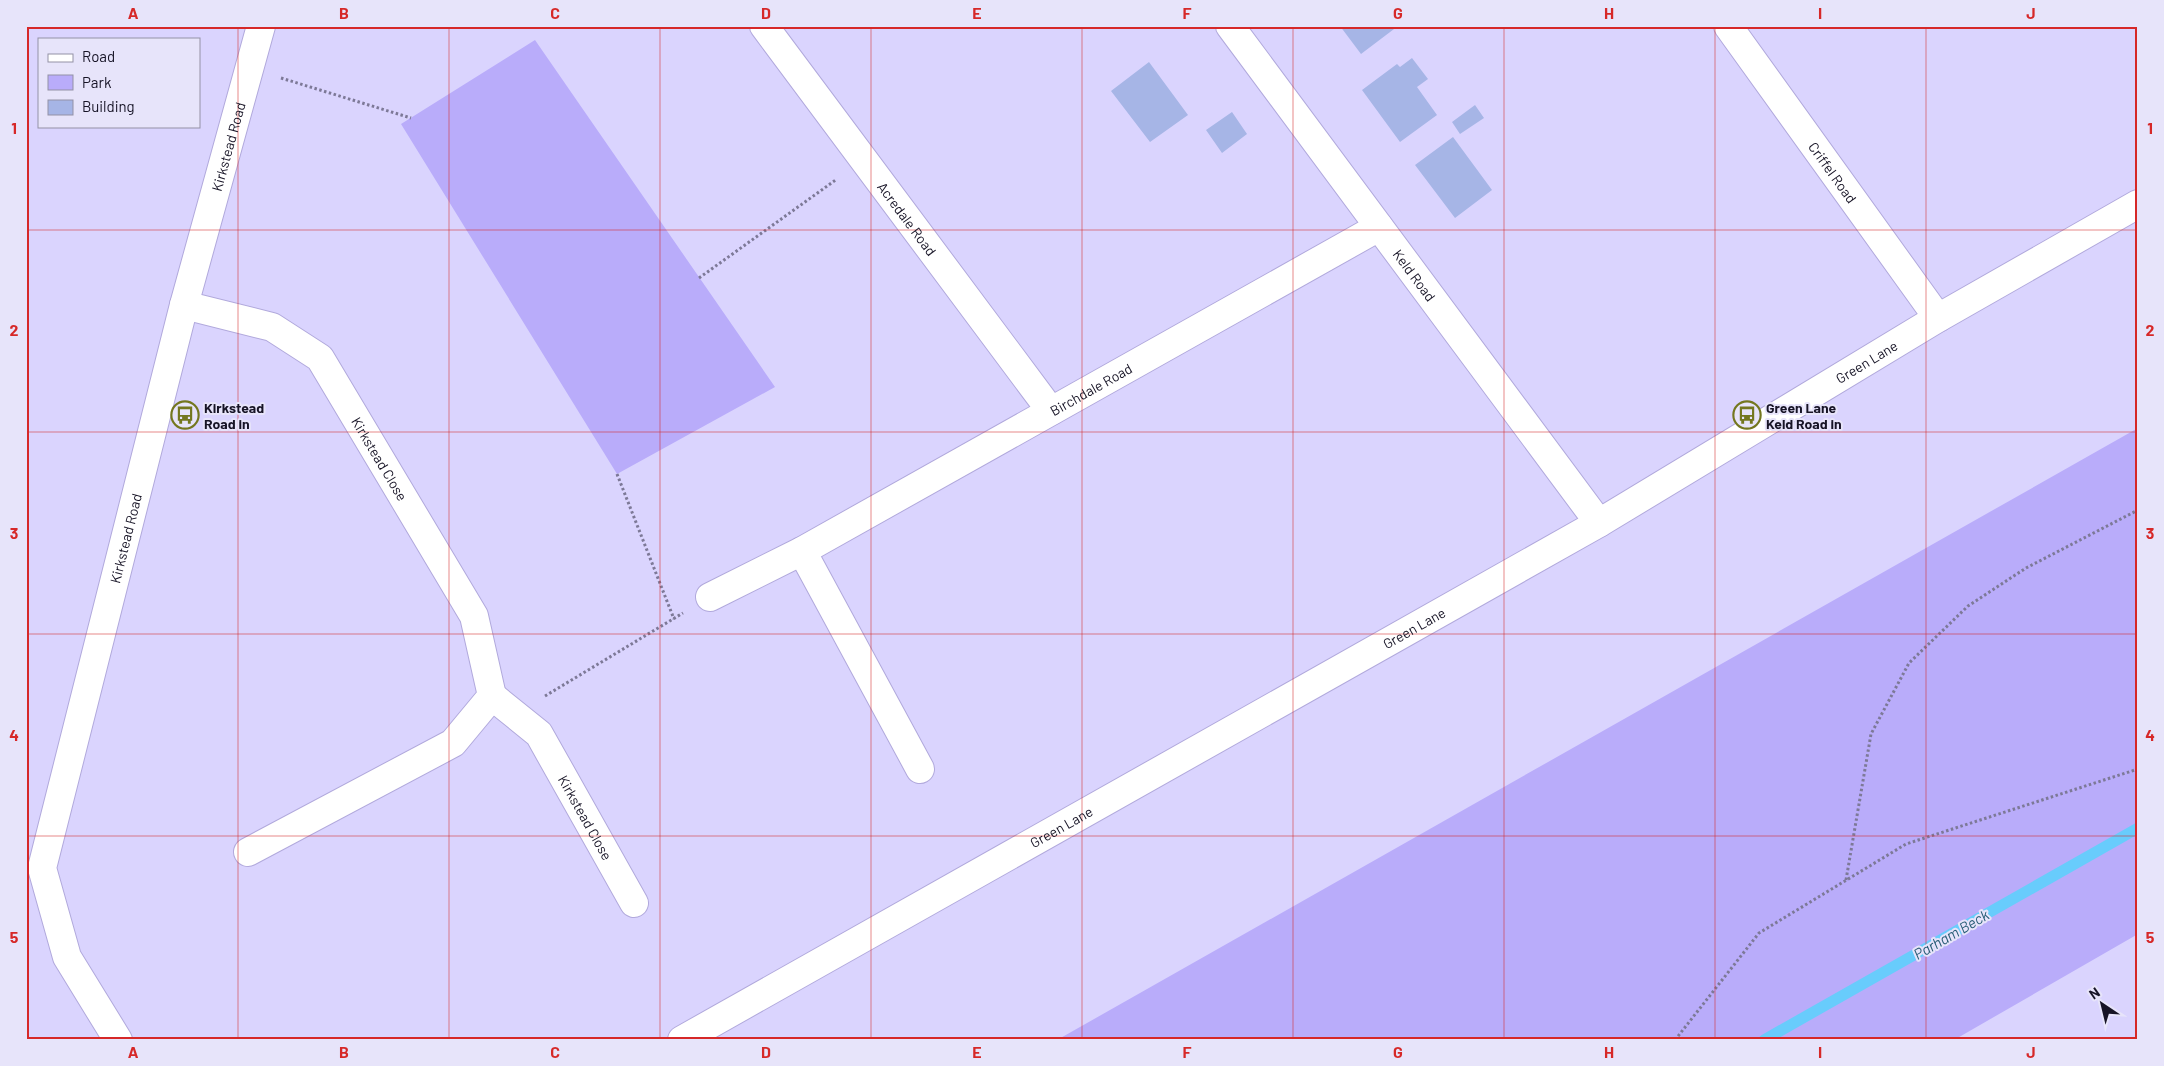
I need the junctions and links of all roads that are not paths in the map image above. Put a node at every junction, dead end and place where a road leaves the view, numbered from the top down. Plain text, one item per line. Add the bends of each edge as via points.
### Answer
1 (261, 26) edge
2 (764, 26) edge
3 (1230, 26) edge
4 (1728, 26) edge
5 (2138, 204) edge
6 (1379, 227) junction
7 (184, 305) junction
8 (1938, 318) junction
9 (1051, 411) junction
10 (1599, 523) junction
11 (802, 551) junction
12 (710, 597) road end
13 (492, 696) junction
14 (920, 769) dead end
15 (248, 852) dead end
16 (634, 903) dead end
17 (118, 1040) edge
18 (682, 1040) edge

1 - 7 street, Kirkstead Road
2 - 9 street, Acredale Road
3 - 6 street, Keld Road
4 - 8 street, Criffel Road
5 - 8 street, Green Lane
6 - 9 street, Birchdale Road
6 - 10 street, Keld Road
7 - 13 street, Kirkstead Close via 272,327 320,358 474,616
7 - 17 street, Kirkstead Road via 42,868 67,956
8 - 10 street, Green Lane
9 - 11 street, Birchdale Road
10 - 18 street, Green Lane
11 - 12 street, Birchdale Road
11 - 14 street
13 - 15 street via 453,743
13 - 16 street, Kirkstead Close via 539,734

